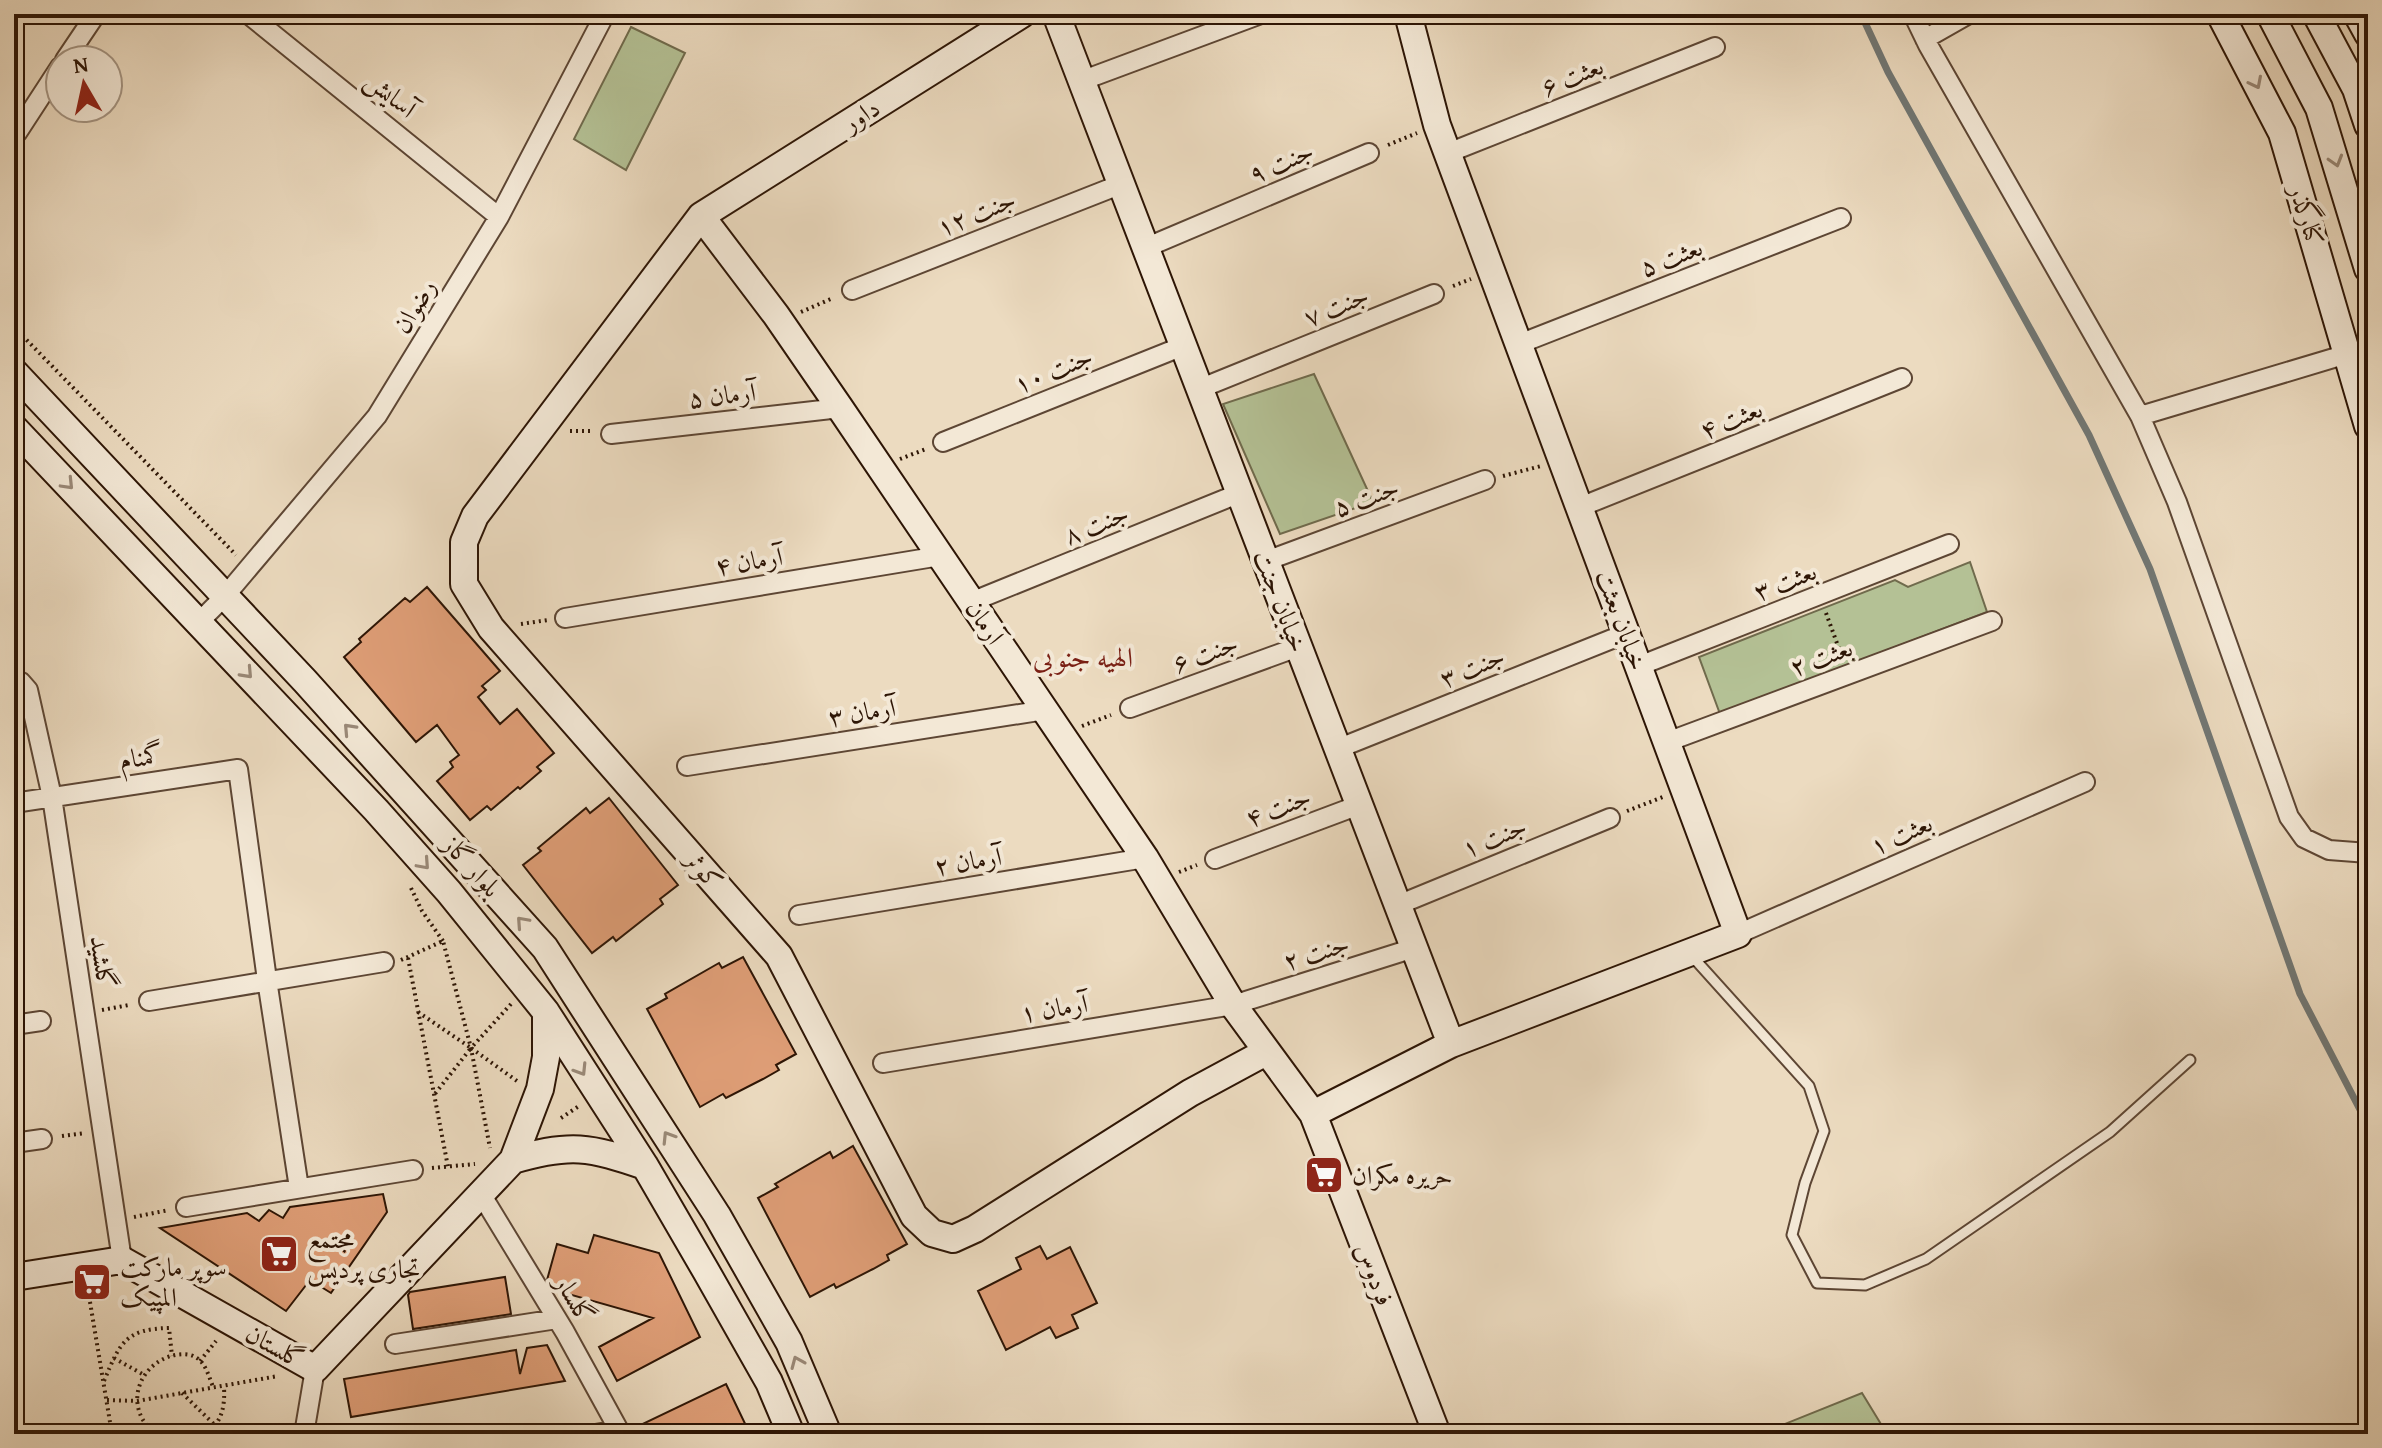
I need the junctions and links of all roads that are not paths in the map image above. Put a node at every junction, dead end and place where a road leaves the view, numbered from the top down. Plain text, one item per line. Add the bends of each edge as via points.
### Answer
1 (96, 14) edge
2 (248, 14) edge
3 (605, 14) edge
4 (1022, 14) edge
5 (1056, 14) edge
6 (1261, 14) edge
7 (1408, 14) edge
8 (1913, 14) edge
9 (1969, 14) edge
10 (2220, 14) edge
11 (2270, 14) edge
12 (2316, 14) edge
13 (2357, 14) edge
14 (2368, 34) edge
15 (1925, 39) junction
16 (76, 44) edge
17 (1715, 47) dead end
18 (1081, 81) junction
19 (44, 92) edge
20 (2368, 125) edge
21 (14, 132) edge
22 (1369, 153) road end
23 (1448, 153) junction
24 (1119, 185) junction
25 (701, 216) junction
26 (499, 217) junction
27 (1841, 218) dead end
28 (1145, 248) junction
29 (2368, 269) edge
30 (852, 290) road end
31 (1434, 294) road end
32 (1519, 344) junction
33 (1183, 346) junction
34 (2347, 354) junction
35 (14, 372) edge
36 (1902, 378) dead end
37 (1199, 389) junction
38 (840, 408) junction
39 (2140, 416) junction
40 (2368, 426) edge
41 (14, 428) edge
42 (611, 434) road end
43 (943, 442) road end
44 (1485, 480) road end
45 (1240, 493) junction
46 (1580, 507) junction
47 (1949, 544) dead end
48 (940, 556) junction
49 (1266, 561) junction
50 (225, 596) junction
51 (971, 602) junction
52 (565, 618) road end
53 (1992, 621) dead end
54 (199, 622) junction
55 (1627, 633) junction
56 (1298, 647) junction
57 (1639, 666) junction
58 (14, 682) edge
59 (1130, 708) road end
60 (1045, 710) junction
61 (1667, 742) junction
62 (1337, 749) junction
63 (687, 766) dead end
64 (2085, 782) dead end
65 (52, 797) junction
66 (14, 803) edge
67 (1359, 805) junction
68 (1610, 818) road end
69 (2368, 853) edge
70 (1215, 859) road end
71 (1152, 869) junction
72 (1398, 905) junction
73 (799, 915) dead end
74 (1738, 934) junction
75 (1414, 948) junction
76 (1690, 954) junction
77 (384, 962) road end
78 (267, 980) junction
79 (149, 1001) dead end
80 (1233, 1005) junction
81 (546, 1012) junction
82 (41, 1021) dead end
83 (14, 1025) edge
84 (1451, 1044) junction
85 (1266, 1052) junction
86 (2190, 1060) dead end
87 (883, 1063) dead end
88 (1313, 1114) junction
89 (42, 1139) road end
90 (14, 1143) edge
91 (503, 1161) junction
92 (645, 1166) junction
93 (413, 1170) road end
94 (299, 1188) junction
95 (481, 1194) junction
96 (186, 1207) road end
97 (122, 1260) junction
98 (14, 1277) edge
99 (557, 1319) junction
100 (395, 1344) dead end
101 (315, 1369) junction
102 (620, 1432) edge
103 (304, 1434) edge
104 (595, 1434) edge
105 (791, 1434) edge
106 (828, 1434) edge
107 (1437, 1434) edge

1 - 16 street
2 - 26 street, آسایش
3 - 26 street, رضوان
4 - 25 street, داور
5 - 18 street, خیابان جنت
6 - 18 street
7 - 23 street, خیابان بعثت
8 - 15 street
9 - 15 street
10 -> 34 street, کنارگذر via 2282,133
11 -> 29 street via 2319,108
12 - 20 street via 2356,89
13 - 14 street
15 - 39 street
17 - 23 street, بعثت ۶
18 - 24 street, خیابان جنت
19 - 21 street
22 - 28 street, جنت ۹
23 - 32 street, خیابان بعثت
24 - 28 street, خیابان جنت
24 - 30 street, جنت ۱۲
25 - 38 street, آرمان
25 - 85 street, کوثر via 475,516 464,542 464,584 491,628 779,956 914,1216 932,1233 953,1239 975,1229 1190,1093
26 - 50 street, رضوان via 377,416
27 - 32 street, بعثت ۵
28 - 33 street, خیابان جنت
31 - 37 street, جنت ۷
32 - 46 street, خیابان بعثت
33 - 37 street, خیابان جنت
33 - 43 street, جنت ۱۰
34 - 39 street
34 - 40 street, کنارگذر
35 - 50 street, بلوار گاز
36 - 46 street, بعثت ۴
37 - 45 street, خیابان جنت
38 - 42 street, آرمان ۵
38 - 48 street, آرمان
39 - 69 street via 2177,502 2289,817 2304,838 2329,850
41 -> 54 street, بلوار گاز
44 - 49 street, جنت ۵
45 - 49 street, خیابان جنت
45 - 51 street, جنت ۸
46 - 55 street, خیابان بعثت
47 - 57 street, بعثت ۳
48 - 51 street, آرمان
48 - 52 street, آرمان ۴
49 - 56 street, خیابان جنت
50 - 54 street, رضوان
106 -> 50 street, بلوار گاز via 789,1342 717,1215 545,948
51 - 60 street, آرمان
53 - 61 street, بعثت ۲
54 -> 81 street, بلوار گاز via 449,892
55 - 57 street, خیابان بعثت
55 - 62 street, جنت ۳
56 - 59 street, جنت ۶
56 - 62 street, خیابان جنت
57 - 61 street, خیابان بعثت
58 - 65 street, گلشید via 28,690
60 - 63 street, آرمان ۳
60 - 71 street, آرمان
61 - 74 street, خیابان بعثت
62 - 67 street, خیابان جنت
64 - 74 street, بعثت ۱
65 - 66 street, گمنام
65 - 78 street, گمنام via 238,769
65 - 97 street, گلشید
67 - 70 street, جنت ۴
67 - 72 street, خیابان جنت
68 - 72 street, جنت ۱
71 - 73 street, آرمان ۲
71 - 80 street, آرمان
72 - 75 street, خیابان جنت
74 - 76 street
75 - 80 street, جنت ۲
75 - 84 street, خیابان جنت
76 - 84 street
76 - 86 lane via 1809,1086 1824,1131 1792,1235 1817,1283 1865,1285 1926,1259 2110,1132
77 - 78 street
78 - 79 street
78 - 94 street
80 - 85 street, آرمان
80 - 87 street, آرمان ۱
81 - 91 street, گلستان via 540,1089
81 -> 92 street, بلوار گاز
82 - 83 street
84 - 88 street
85 - 88 street, آرمان
88 - 107 street, فردوس
89 - 90 street
91 - 92 street via 582,1148
91 - 95 street, گلستان
92 - 105 street, بلوار گاز via 769,1382
93 - 94 street
94 - 96 street
95 - 99 street, گلسار
95 - 101 street, گلستان
97 - 98 street
97 - 101 street, گلستان
99 - 100 street
99 - 102 street, گلسار
101 - 103 street
102 - 104 street

